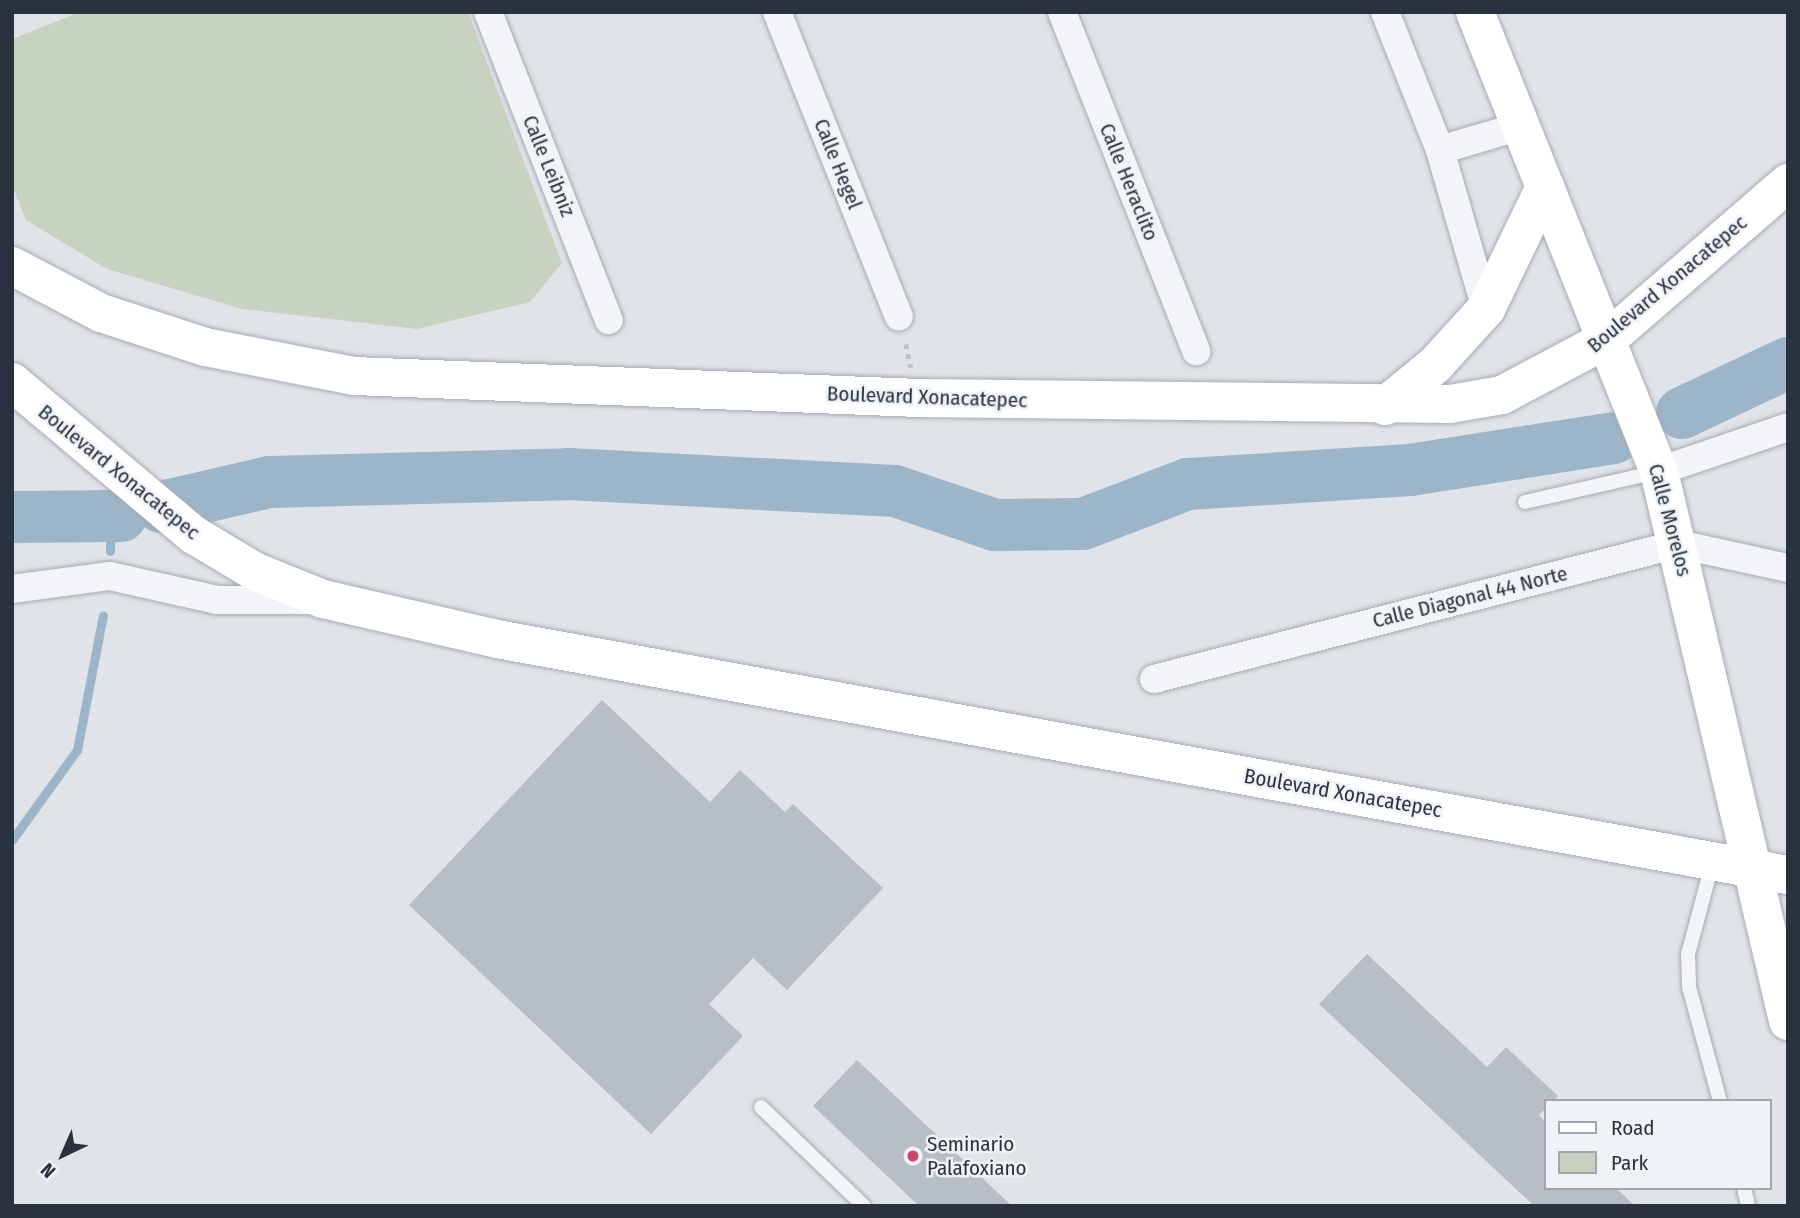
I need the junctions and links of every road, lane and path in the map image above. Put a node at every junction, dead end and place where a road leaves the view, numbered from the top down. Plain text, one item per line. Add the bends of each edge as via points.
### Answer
1 (488, 12) edge
2 (777, 12) edge
3 (1062, 12) edge
4 (1385, 12) edge
5 (1475, 12) edge
6 (1521, 125) junction
7 (1440, 150) junction
8 (1788, 183) edge
9 (1545, 187) junction
10 (12, 267) edge
11 (1486, 309) junction
12 (900, 317) joint
13 (610, 320) dead end
14 (1609, 338) junction
15 (1196, 351) dead end
16 (12, 382) edge
17 (919, 398) junction
18 (1385, 406) junction
19 (1788, 427) edge
20 (1659, 471) junction
21 (1525, 502) dead end
22 (1678, 544) junction
23 (1788, 568) edge
24 (12, 589) edge
25 (323, 599) junction
26 (1154, 679) dead end
27 (1731, 864) junction
28 (1788, 875) edge
29 (1788, 1021) edge
30 (1719, 1099) edge
31 (761, 1107) dead end
32 (864, 1206) edge

1 - 13 street, Calle Leibniz
2 - 12 street, Calle Hegel
3 - 15 street, Calle Heraclito
4 - 7 street
5 - 6 main road, Calle Morelos
6 - 7 street
6 - 9 main road, Calle Morelos
7 - 11 street
8 - 14 main road, Boulevard Xonacatepec
9 - 11 main road
9 - 14 main road, Calle Morelos
10 - 17 main road, Boulevard Xonacatepec via 101,313 205,347 354,376
11 - 18 main road via 1435,365
12 - 17 path
14 - 18 main road, Boulevard Xonacatepec via 1552,374 1503,394
14 - 20 main road, Calle Morelos
16 - 25 main road, Boulevard Xonacatepec via 194,535 254,571
17 - 18 main road, Boulevard Xonacatepec
19 - 20 street
20 - 21 lane
20 - 22 main road, Calle Morelos
22 - 23 street, Calle Diagonal 44 Norte
22 - 26 street, Calle Diagonal 44 Norte
22 - 27 main road, Calle Morelos
24 - 25 street via 110,576 217,600
25 - 27 main road, Boulevard Xonacatepec via 511,641
27 - 28 main road, Boulevard Xonacatepec
27 - 29 main road, Calle Morelos
27 - 30 lane via 1688,954 1689,987
31 - 32 lane

